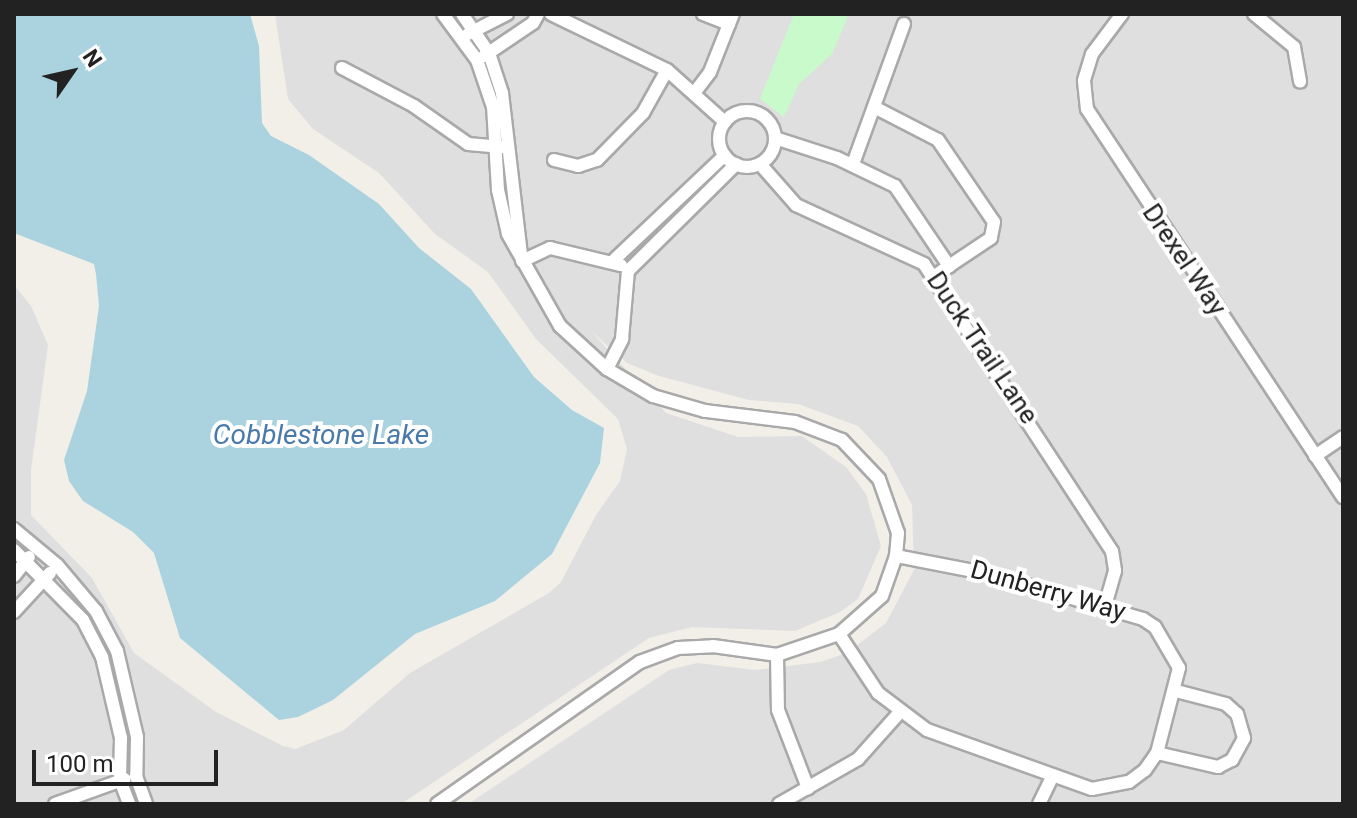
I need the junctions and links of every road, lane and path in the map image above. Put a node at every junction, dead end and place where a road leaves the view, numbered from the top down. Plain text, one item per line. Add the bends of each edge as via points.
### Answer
1 (443, 14) edge
2 (462, 14) edge
3 (507, 14) edge
4 (538, 14) edge
5 (551, 14) edge
6 (703, 14) edge
7 (1122, 14) edge
8 (1254, 14) edge
9 (731, 19) edge
10 (904, 24) dead end
11 (469, 34) junction
12 (483, 56) junction
13 (342, 68) dead end
14 (667, 70) junction
15 (1300, 81) dead end
16 (695, 92) junction
17 (874, 107) junction
18 (725, 122) junction
19 (775, 138) junction
20 (504, 147) junction
21 (725, 155) junction
22 (554, 160) dead end
23 (736, 164) junction
24 (760, 164) junction
25 (853, 164) junction
26 (522, 259) junction
27 (615, 259) junction
28 (949, 266) junction
29 (628, 271) junction
30 (932, 278) junction
31 (607, 369) junction
32 (1343, 437) edge
33 (1315, 456) junction
34 (1343, 497) edge
35 (14, 529) edge
36 (36, 548) junction
37 (14, 550) edge
38 (896, 556) junction
39 (26, 561) junction
40 (57, 565) junction
41 (14, 576) edge
42 (45, 577) junction
43 (1105, 607) junction
44 (14, 612) edge
45 (839, 634) junction
46 (777, 655) junction
47 (1176, 691) junction
48 (900, 712) junction
49 (1157, 753) junction
50 (1053, 775) junction
51 (136, 776) junction
52 (120, 780) junction
53 (808, 788) junction
54 (55, 804) edge
55 (129, 804) edge
56 (146, 804) edge
57 (437, 804) edge
58 (779, 804) edge
59 (1039, 804) edge

1 - 11 street
2 - 11 street
3 - 11 street
4 - 12 street via 533,23
5 - 14 street
6 - 9 street
7 - 33 street, Drexel Way via 1092,54 1084,81 1087,109
8 - 15 street via 1294,47
9 - 16 street
10 - 17 street
11 - 12 street
12 - 20 street via 502,93
13 - 20 street via 414,106 453,136
14 - 16 street
14 - 22 street via 643,113 597,160 578,166
16 - 18 street
17 - 25 street
17 - 28 street via 938,140 989,213 995,230
18 - 19 street via 738,113 754,112 768,121
18 - 21 street via 720,142
19 - 24 street via 771,153
19 - 25 street
20 - 26 street
21 - 23 street
21 - 27 street
23 - 24 street
23 - 29 street
24 - 30 street, Duck Trail Lane via 796,205 909,254
25 - 28 street via 895,186
26 - 27 street via 550,248
26 - 31 street via 560,326
27 - 29 street
28 - 30 street
29 - 31 street via 622,339
30 - 43 street, Duck Trail Lane via 1112,551 1115,571
31 - 38 street via 653,396 705,411 795,422 842,440 869,464 887,494 898,533
32 - 33 street
33 - 34 street, Drexel Way
35 - 36 street
36 - 39 street
36 - 40 street
37 - 39 street
38 - 43 street, Dunberry Way via 955,565
38 - 45 street via 882,596
39 - 41 street
39 - 42 street
40 - 42 street
40 - 51 street via 96,611 117,651 137,737
42 - 44 street
42 - 52 street via 83,620 102,657 121,738
43 - 47 street, Dunberry Way via 1143,619 1160,633 1179,668
45 - 46 street
45 - 48 street, Dunberry Way via 863,675
46 - 53 street via 781,723
46 - 57 street via 701,646 640,662
47 - 49 street, Dunberry Way
47 - 49 street via 1226,704 1237,714 1244,738 1232,760 1218,767
48 - 50 street, Dunberry Way via 958,743
48 - 53 street via 858,759
49 - 50 street, Dunberry Way via 1129,782 1111,788 1092,789
50 - 59 street
51 - 52 street
51 - 56 street
52 - 54 street
52 - 55 street
53 - 58 street

